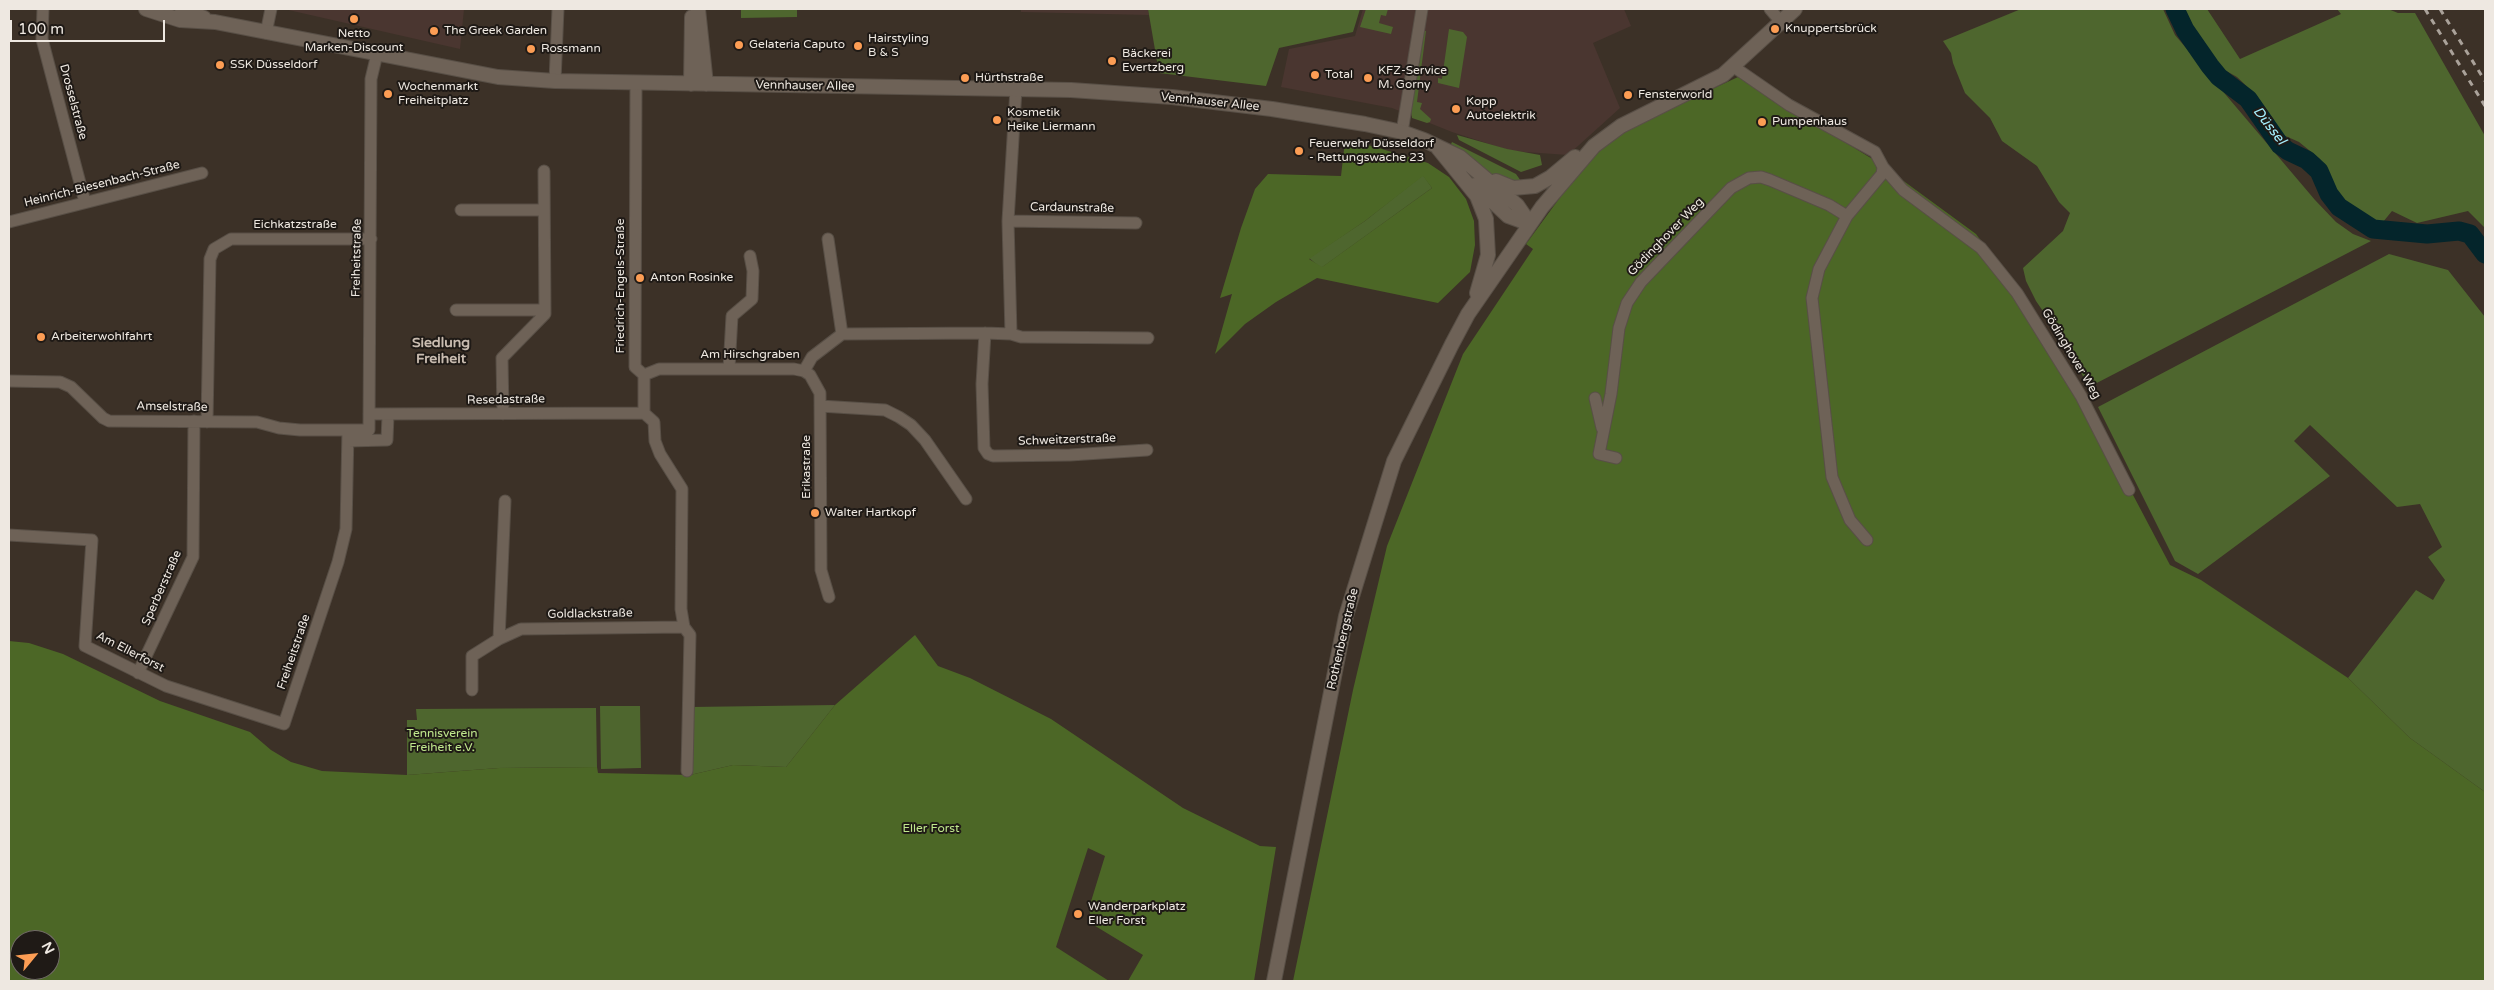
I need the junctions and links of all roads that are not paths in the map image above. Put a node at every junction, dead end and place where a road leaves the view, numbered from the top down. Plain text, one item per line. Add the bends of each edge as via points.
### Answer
1 (43, 9) edge
2 (148, 9) edge
3 (175, 9) edge
4 (182, 9) edge
5 (271, 9) edge
6 (558, 9) edge
7 (692, 9) edge
8 (698, 9) edge
9 (1422, 9) edge
10 (1770, 9) edge
11 (1795, 9) edge
12 (211, 22) junction
13 (1781, 22) junction
14 (266, 33) junction
15 (376, 54) junction
16 (1734, 67) junction
17 (555, 81) junction
18 (636, 83) junction
19 (691, 84) junction
20 (706, 84) junction
21 (1016, 89) junction
22 (1402, 132) junction
23 (1438, 148) junction
24 (1586, 155) junction
25 (1883, 167) junction
26 (544, 171) dead end
27 (202, 173) dead end
28 (1482, 175) junction
29 (85, 202) junction
30 (461, 210) dead end
31 (544, 210) junction
32 (1848, 216) junction
33 (1008, 221) junction
34 (9, 222) edge
35 (1136, 223) dead end
36 (1530, 224) junction
37 (1488, 236) joint
38 (371, 239) junction
39 (828, 239) dead end
40 (750, 256) dead end
41 (456, 310) dead end
42 (545, 310) junction
43 (1468, 314) junction
44 (985, 333) junction
45 (842, 334) junction
46 (1011, 334) junction
47 (1148, 338) dead end
48 (729, 369) junction
49 (804, 371) junction
50 (644, 375) junction
51 (9, 381) edge
52 (1596, 398) dead end
53 (820, 406) junction
54 (644, 413) junction
55 (369, 414) junction
56 (503, 414) junction
57 (388, 415) junction
58 (194, 421) junction
59 (208, 422) junction
60 (1603, 433) junction
61 (348, 435) junction
62 (1147, 450) dead end
63 (1616, 458) dead end
64 (2129, 490) dead end
65 (966, 499) dead end
66 (505, 501) dead end
67 (9, 535) edge
68 (1867, 540) dead end
69 (829, 597) dead end
70 (684, 627) junction
71 (499, 639) junction
72 (138, 672) junction
73 (472, 690) dead end
74 (284, 724) joint
75 (687, 771) dead end
76 (1274, 981) edge

1 - 29 street, Drosselstraße via 42,40
2 - 3 main road, Vennhauser Allee
2 - 12 main road, Vennhauser Allee via 180,20
4 - 12 main road, Vennhauser Allee
5 - 14 street
6 - 17 street
7 - 19 main road
8 - 20 main road
9 - 22 street
10 - 13 street
11 - 13 main road, Rothenbergstraße
12 - 14 main road, Vennhauser Allee
13 - 16 main road, Rothenbergstraße
14 - 15 main road, Vennhauser Allee
15 - 17 main road, Vennhauser Allee via 498,77
15 - 38 street, Freiheitstraße via 371,79
16 - 24 main road, Rothenbergstraße via 1706,85 1621,126 1602,138
16 - 25 street, Gödinghover Weg via 1789,105 1875,152
17 - 18 main road, Vennhauser Allee
18 - 19 main road, Vennhauser Allee
18 - 50 street, Friedrich-Engels-Straße via 635,367
19 - 20 main road, Vennhauser Allee
20 - 21 main road, Vennhauser Allee
21 - 22 main road, Vennhauser Allee via 1128,93 1222,102
21 - 33 street
22 - 23 main road, Vennhauser Allee
23 - 28 main road, Vennhauser Allee via 1460,157
23 - 36 main road, Vennhauser Allee via 1508,216
23 - 37 main road, Vennhauser Allee via 1477,196 1486,219
24 - 28 main road via 1573,157 1543,183 1526,188 1513,188
24 - 36 main road, Rothenbergstraße
25 - 32 street via 1882,174
25 - 64 street, Gödinghover Weg via 1903,190 1981,248 2017,293 2086,406
26 - 31 street
27 - 29 street, Heinrich-Biesenbach-Straße
28 - 36 main road, Vennhauser Allee via 1517,205
29 - 34 street, Heinrich-Biesenbach-Straße
30 - 31 street
31 - 42 street
32 - 60 street, Gödinghover Weg via 1761,177 1749,178 1731,188 1641,282 1627,303 1618,337
32 - 68 street via 1819,269 1812,298 1832,477 1847,515
33 - 35 street, Cardaunstraße
33 - 46 street
36 - 43 main road, Rothenbergstraße
37 - 43 main road, Rothenbergstraße via 1486,265
38 - 55 street, Freiheitstraße
38 - 59 street, Eichkatzstraße via 231,239 214,249 210,259
39 - 45 street
40 - 48 street via 752,299 732,316
41 - 42 street
42 - 56 street via 545,314 502,358
43 - 76 main road, Rothenbergstraße via 1394,461 1346,616
44 - 45 street
44 - 46 street
44 - 62 street, Schweitzerstraße via 982,403 984,448 988,454 1070,456
45 - 49 street, Am Hirschgraben via 812,357
46 - 47 street via 1021,338
48 - 49 street, Am Hirschgraben
48 - 50 street, Am Hirschgraben via 659,369
49 - 53 street, Erikastraße via 815,382 820,393
50 - 54 street, Friedrich-Engels-Straße
51 - 58 street, Amselstraße via 60,382 72,387 110,420
52 - 60 street, Gödinghover Weg
53 - 65 street via 885,410 899,417 925,440
53 - 69 street, Erikastraße via 821,570
54 - 56 street, Resedastraße
54 - 70 street, Friedrich-Engels-Straße via 654,422 655,441 660,454 682,489 681,609
55 - 57 street, Resedastraße
55 - 61 street, Freiheitstraße via 369,430
56 - 57 street, Resedastraße
57 - 61 street via 387,440
58 - 59 street, Amselstraße
58 - 72 street, Sperberstraße via 192,557
59 - 61 street, Amselstraße via 257,422
60 - 63 street, Gödinghover Weg via 1599,454
61 - 74 street, Freiheitstraße via 346,529
66 - 71 street
67 - 72 street, Am Ellerforst via 92,540 86,646
70 - 71 street, Goldlackstraße via 521,629
70 - 75 street, Friedrich-Engels-Straße via 690,634
71 - 73 street, Goldlackstraße via 472,656
72 - 74 street, Am Ellerforst via 166,686

